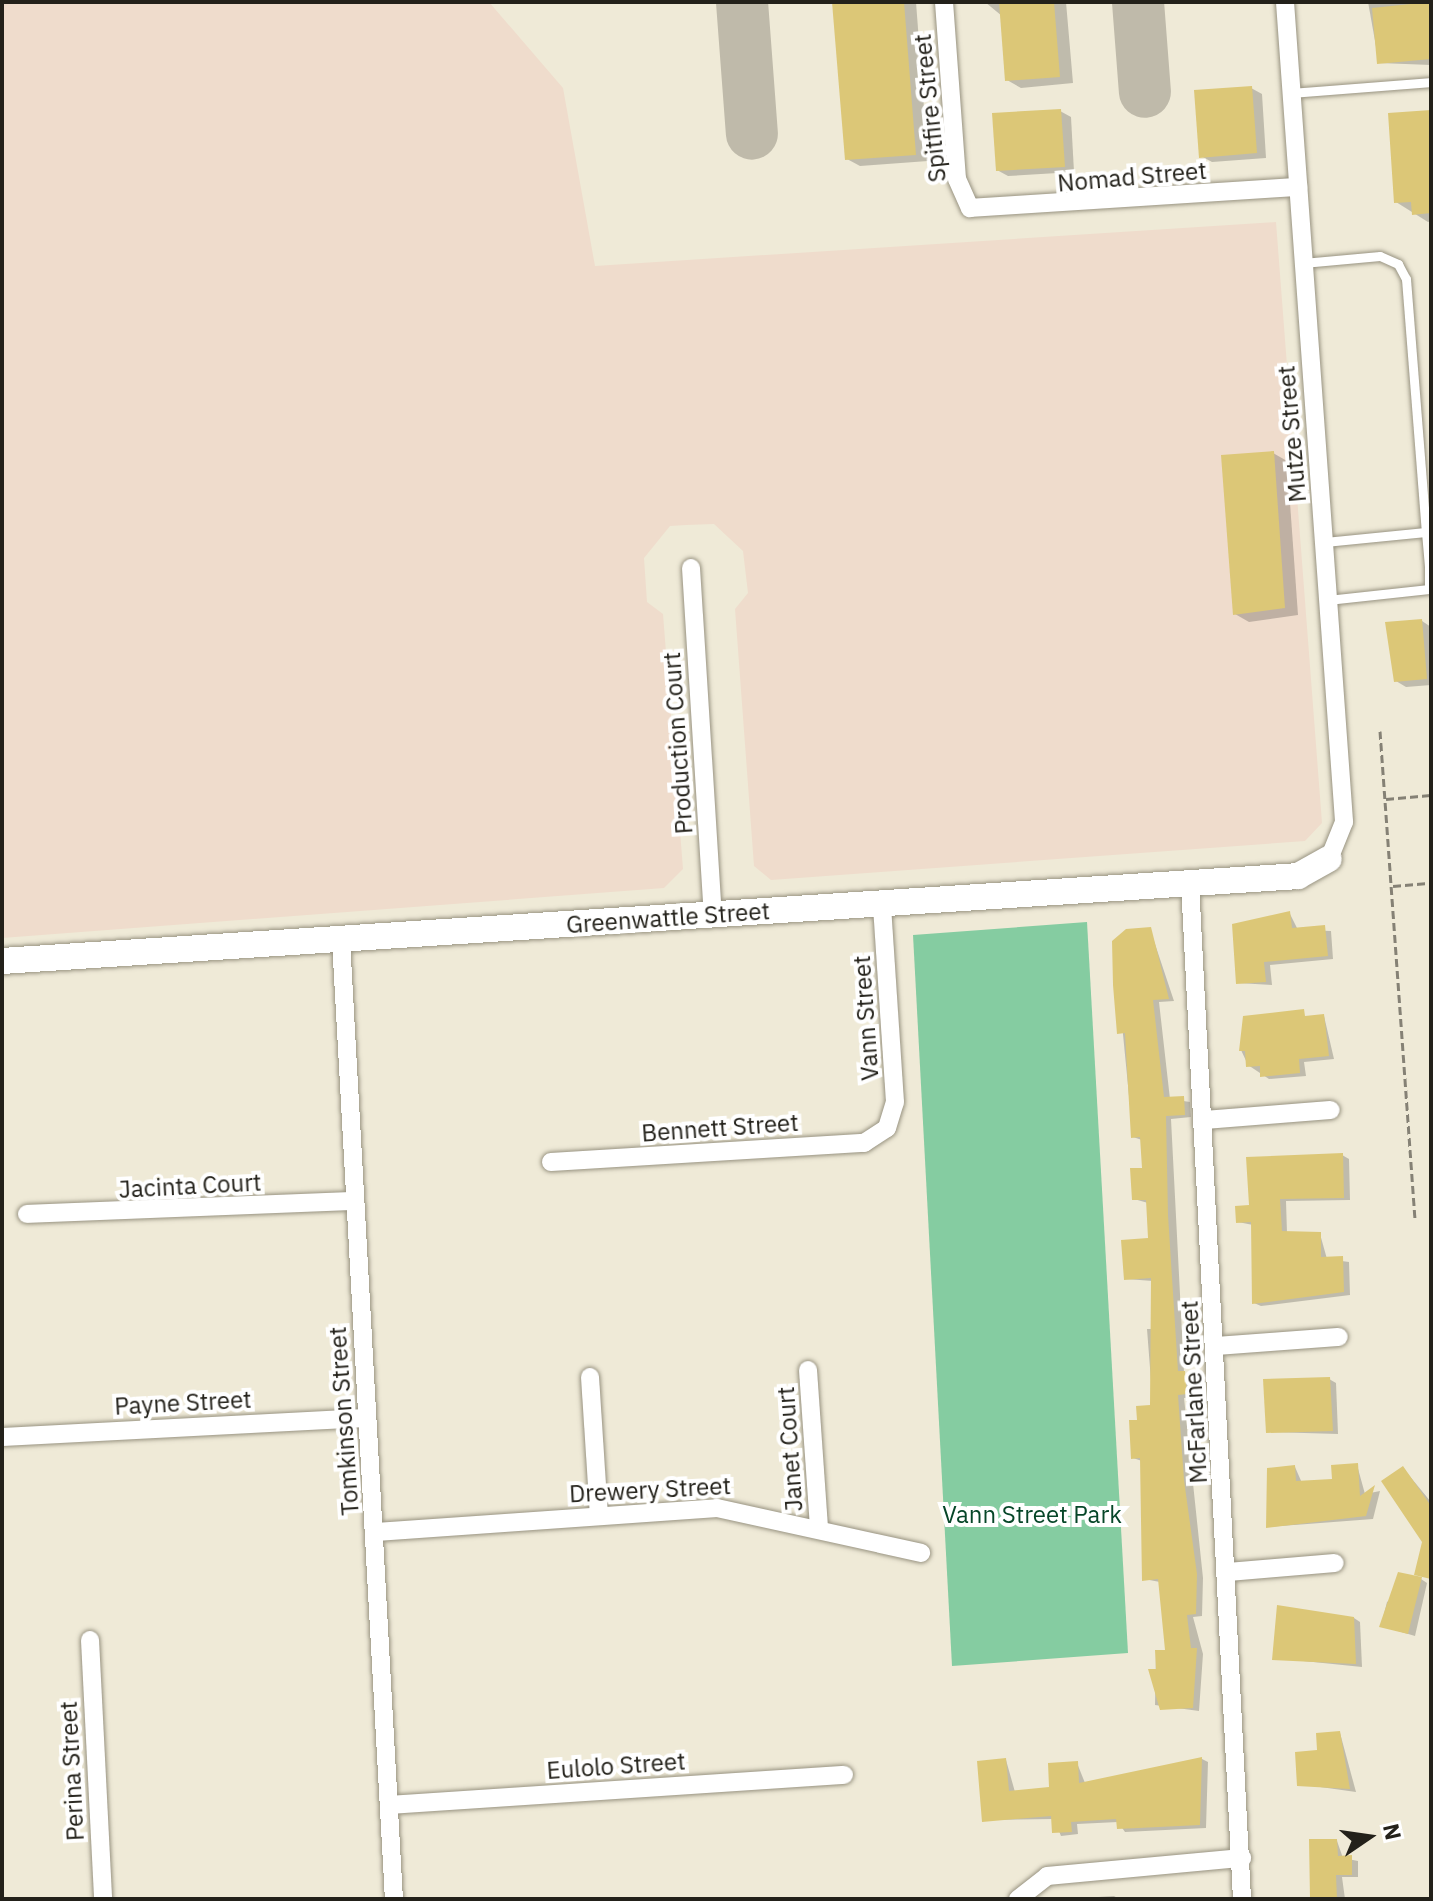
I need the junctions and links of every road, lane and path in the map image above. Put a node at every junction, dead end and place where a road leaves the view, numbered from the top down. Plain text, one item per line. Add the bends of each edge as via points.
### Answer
1 (944, 2) edge
2 (1285, 2) edge
3 (1431, 82) edge
4 (1292, 93) junction
5 (1298, 187) junction
6 (970, 208) joint
7 (1303, 263) junction
8 (1426, 532) junction
9 (1325, 542) junction
10 (691, 568) dead end
11 (1430, 590) edge
12 (1328, 600) junction
13 (1380, 731) dead end
14 (1431, 795) edge
15 (1386, 799) junction
16 (1329, 859) joint
17 (1190, 883) junction
18 (1431, 883) edge
19 (1393, 886) junction
20 (882, 904) junction
21 (713, 915) junction
22 (341, 940) junction
23 (2, 961) edge
24 (1331, 1110) dead end
25 (1204, 1120) junction
26 (887, 1128) joint
27 (551, 1162) dead end
28 (355, 1201) junction
29 (27, 1214) dead end
30 (1415, 1221) dead end
31 (1339, 1337) dead end
32 (1215, 1346) junction
33 (808, 1370) dead end
34 (590, 1377) dead end
35 (366, 1418) junction
36 (2, 1437) edge
37 (599, 1515) junction
38 (819, 1526) junction
39 (376, 1532) junction
40 (921, 1553) dead end
41 (1335, 1563) dead end
42 (1228, 1572) junction
43 (90, 1640) dead end
44 (844, 1775) dead end
45 (390, 1805) junction
46 (1242, 1858) junction
47 (103, 1899) edge
48 (394, 1899) edge
49 (1018, 1899) edge
50 (1242, 1899) edge

1 - 6 street, Spitfire Street via 957,179
2 - 4 street, Mutze Street
3 - 4 lane
4 - 5 street, Mutze Street
5 - 6 street, Nomad Street
5 - 7 street, Mutze Street
7 - 8 lane via 1380,256 1398,264 1406,279
7 - 9 street, Mutze Street
8 - 9 lane
8 - 11 lane
9 - 12 street, Mutze Street
10 - 21 street, Production Court
11 - 12 lane
12 - 16 street, Mutze Street via 1344,822
13 - 15 path
14 - 15 path
15 - 19 path
16 - 17 street, Greenwattle Street via 1298,876
17 - 20 street, Greenwattle Street
17 - 25 street, McFarlane Street
18 - 19 path
19 - 30 path
20 - 21 street, Greenwattle Street
20 - 26 street, Vann Street via 895,1102
21 - 22 street, Greenwattle Street
22 - 23 street, Greenwattle Street
22 - 28 street, Tomkinson Street
24 - 25 street
25 - 32 street, McFarlane Street
26 - 27 street, Bennett Street via 864,1143
28 - 29 street, Jacinta Court
28 - 35 street, Tomkinson Street
31 - 32 street
32 - 42 street, McFarlane Street
33 - 38 street, Janet Court
34 - 37 street
35 - 36 street, Payne Street
35 - 39 street, Tomkinson Street
37 - 38 street, Drewery Street via 717,1508
37 - 39 street, Drewery Street
38 - 40 street, Drewery Street
39 - 45 street, Tomkinson Street
41 - 42 street
42 - 46 street, McFarlane Street
43 - 47 street, Perina Street
44 - 45 street, Eulolo Street
45 - 48 street, Tomkinson Street
46 - 49 street via 1047,1876
46 - 50 street, McFarlane Street

